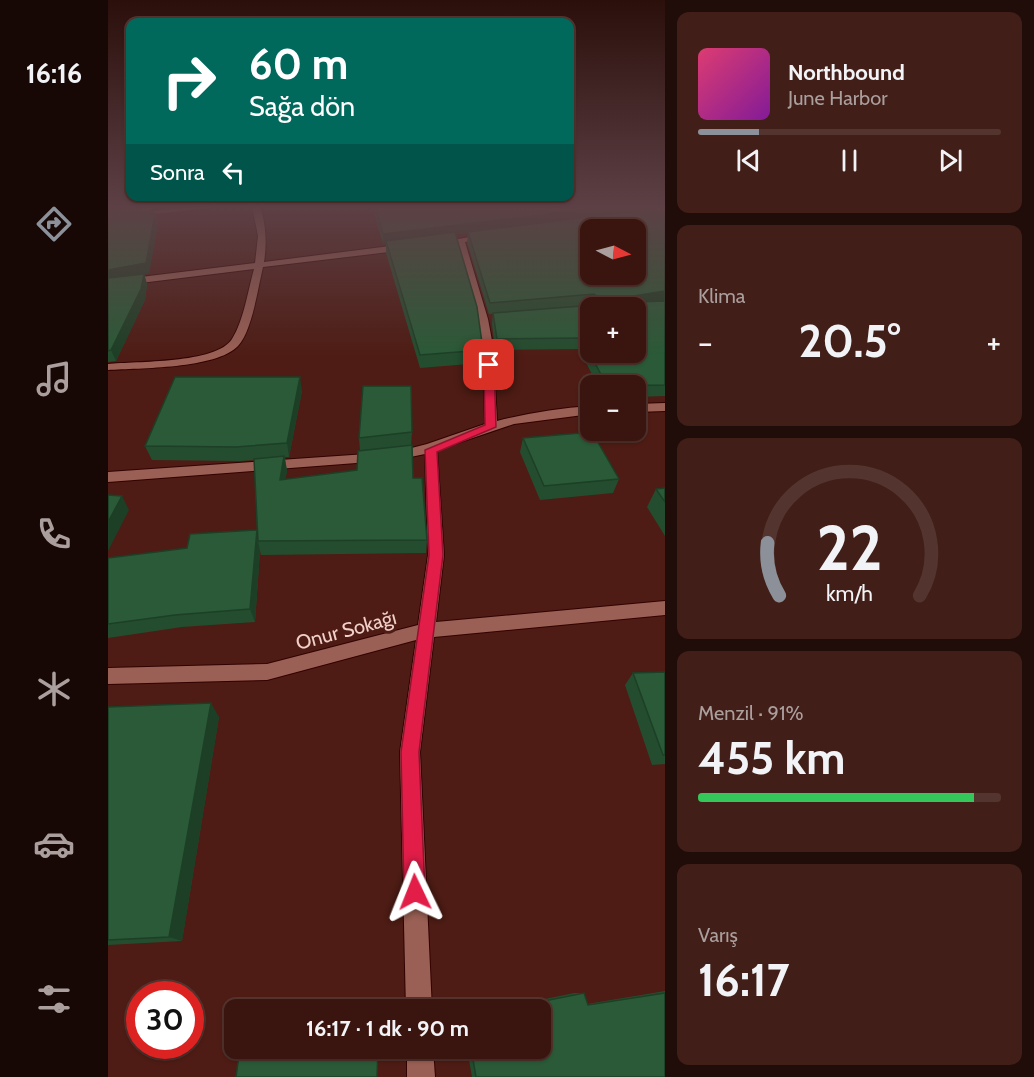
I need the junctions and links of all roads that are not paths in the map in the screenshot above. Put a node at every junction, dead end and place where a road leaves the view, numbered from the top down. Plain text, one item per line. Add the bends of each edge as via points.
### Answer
1 (261, 256) edge
2 (332, 256) edge
3 (466, 256) edge
4 (260, 265) junction
5 (108, 284) edge
6 (108, 367) edge
7 (665, 406) edge
8 (646, 407) edge
9 (580, 412) edge
10 (491, 427) junction
11 (431, 450) junction
12 (108, 477) edge
13 (665, 608) edge
14 (426, 630) junction
15 (108, 676) edge
16 (419, 999) edge
17 (420, 1059) edge
18 (421, 1077) edge

1 - 4 street
2 - 4 street
3 - 10 street via 488,318
4 - 5 street
4 - 6 street via 237,338 230,347 205,358
7 - 8 street
9 - 10 street via 530,417
10 - 11 street
11 - 12 street via 396,456
11 - 14 street via 436,555
13 - 14 street, Onur Sokağı
14 - 15 street, Onur Sokağı via 267,672
14 - 16 street via 410,752
17 - 18 street

